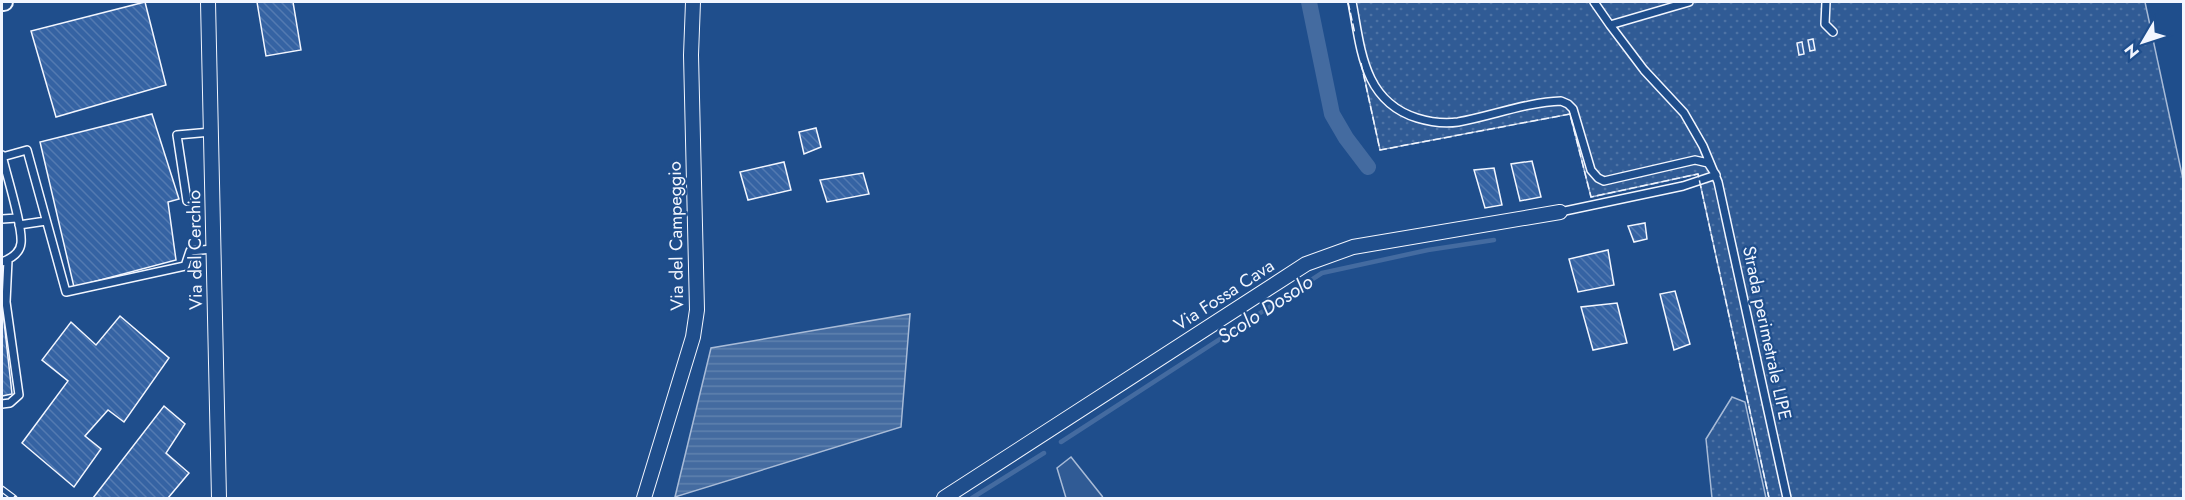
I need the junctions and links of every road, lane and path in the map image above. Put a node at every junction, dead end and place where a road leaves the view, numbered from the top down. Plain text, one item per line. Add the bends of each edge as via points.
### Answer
1 (208, 2) edge
2 (693, 2) edge
3 (1352, 2) edge
4 (1594, 2) edge
5 (1689, 2) edge
6 (1826, 2) edge
7 (1610, 25) junction
8 (1833, 32) dead end
9 (211, 132) junction
10 (2, 156) edge
11 (1716, 175) junction
12 (187, 201) dead end
13 (1560, 212) joint
14 (2, 219) edge
15 (46, 221) junction
16 (18, 222) junction
17 (213, 249) junction
18 (5, 261) edge
19 (2, 404) edge
20 (219, 498) edge
21 (644, 498) edge
22 (944, 498) edge
23 (1787, 498) edge

1 - 9 street, Via del Cerchio
2 - 21 street, Via del Campeggio via 697,310 693,337
3 - 11 lane via 1369,76 1382,97 1403,113 1446,123 1561,101 1574,110 1591,170 1604,181 1695,160 1708,163
4 - 7 lane, Strada perimetrale LIPE
5 - 7 lane
6 - 8 lane via 1826,24
7 - 11 lane, Strada perimetrale LIPE via 1684,113
9 - 12 lane via 177,135
9 - 17 street, Via del Cerchio
10 - 15 lane via 27,150
10 - 16 lane
11 - 13 lane via 1683,186
11 - 23 lane, Strada perimetrale LIPE
13 - 22 street, Via Fossa Cava via 1353,247 1306,264
14 - 16 lane
15 - 16 lane
15 - 17 lane via 66,292 185,266 190,251
16 - 18 lane via 18,252
17 - 20 street, Via del Cerchio
18 - 19 lane via 6,302 19,394 10,403

